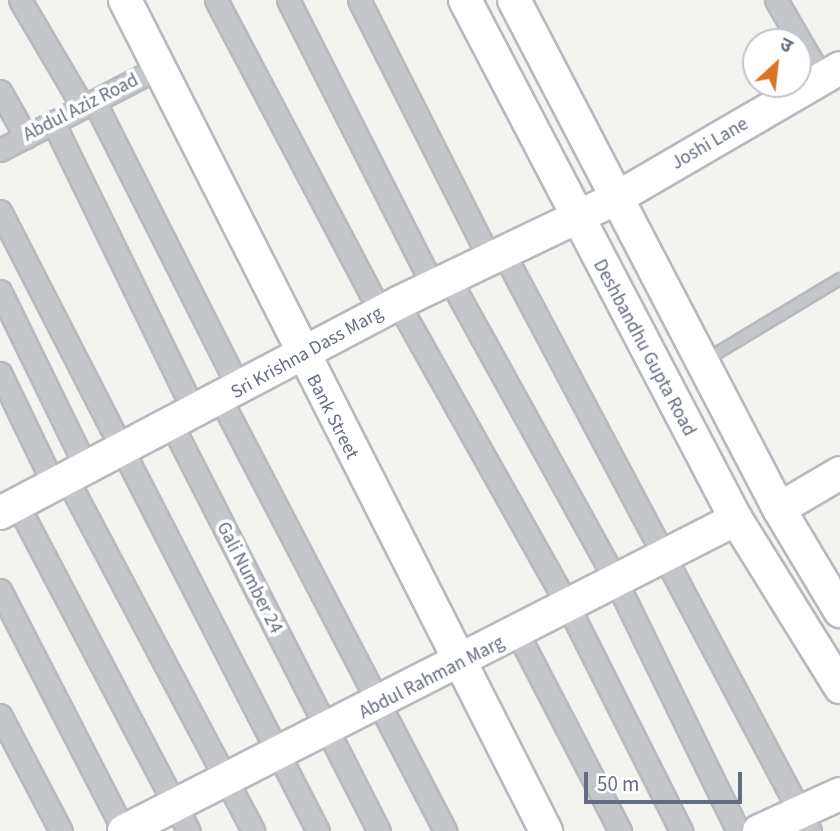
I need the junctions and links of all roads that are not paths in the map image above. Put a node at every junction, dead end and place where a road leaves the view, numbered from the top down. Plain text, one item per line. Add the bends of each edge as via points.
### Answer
1 (20, 0) edge
2 (125, 0) edge
3 (216, 0) edge
4 (288, 0) edge
5 (359, 0) edge
6 (466, 0) edge
7 (514, 0) edge
8 (776, 0) edge
9 (162, 66) junction
10 (831, 74) edge
11 (0, 91) edge
12 (88, 104) junction
13 (53, 122) junction
14 (26, 137) junction
15 (0, 150) edge
16 (615, 198) junction
17 (0, 211) edge
18 (575, 220) junction
19 (498, 257) junction
20 (840, 279) edge
21 (441, 283) junction
22 (0, 291) edge
23 (390, 308) junction
24 (303, 358) junction
25 (701, 363) junction
26 (0, 373) edge
27 (207, 407) junction
28 (121, 452) junction
29 (840, 473) edge
30 (69, 478) junction
31 (8, 508) edge
32 (779, 509) junction
33 (736, 519) junction
34 (670, 556) junction
35 (617, 583) junction
36 (0, 590) edge
37 (569, 608) junction
38 (840, 611) edge
39 (518, 634) junction
40 (458, 663) junction
41 (840, 687) edge
42 (382, 705) junction
43 (0, 715) edge
44 (326, 730) junction
45 (276, 755) junction
46 (226, 780) junction
47 (840, 794) edge
48 (182, 818) edge
49 (805, 821) edge
50 (61, 831) edge
51 (124, 831) edge
52 (253, 831) edge
53 (318, 831) edge
54 (379, 831) edge
55 (445, 831) edge
56 (546, 831) edge
57 (620, 831) edge
58 (681, 831) edge
59 (738, 831) edge
60 (759, 831) edge

1 - 12 street
2 - 9 street, Bank Street
3 - 23 street
4 - 21 street
5 - 19 street
6 - 18 street, Deshbandhu Gupta Road
7 - 16 street
8 - 10 street
9 - 12 street, Abdul Aziz Road
9 - 24 street, Bank Street
10 - 16 street, Joshi Lane
11 - 14 street
12 - 13 street, Abdul Aziz Road
12 - 27 street
13 - 14 street, Abdul Aziz Road
13 - 27 street
14 - 15 street, Abdul Aziz Road
16 - 18 street, Sri Krishna Dass Marg
16 - 25 street
17 - 28 street
18 - 19 street, Sri Krishna Dass Marg
18 - 33 street, Deshbandhu Gupta Road
19 - 21 street, Sri Krishna Dass Marg
19 - 34 street
20 - 25 lane
21 - 23 street, Sri Krishna Dass Marg
21 - 35 street
22 - 30 street
23 - 24 street, Sri Krishna Dass Marg
23 - 37 street
24 - 27 street, Sri Krishna Dass Marg
24 - 40 street, Bank Street
25 - 32 street
26 - 30 street
27 - 28 street, Sri Krishna Dass Marg
27 - 42 street
27 - 44 street, Gali Number 24
28 - 30 street, Sri Krishna Dass Marg
28 - 45 street
29 - 32 street
30 - 31 street, Sri Krishna Dass Marg
30 - 46 street
31 - 48 street
32 - 38 street
33 - 34 street, Abdul Rahman Marg
33 - 41 street, Deshbandhu Gupta Road
34 - 35 street, Abdul Rahman Marg
34 - 49 street
35 - 37 street, Abdul Rahman Marg
35 - 59 street
36 - 51 street
37 - 39 street, Abdul Rahman Marg
37 - 58 street
39 - 40 street, Abdul Rahman Marg
39 - 57 street
40 - 42 street, Abdul Rahman Marg
40 - 56 street, Bank Street
42 - 44 street, Abdul Rahman Marg
42 - 55 street
43 - 50 street
44 - 45 street, Abdul Rahman Marg
44 - 54 street, Gali Number 24
45 - 46 street, Abdul Rahman Marg
45 - 53 street
46 - 48 street, Abdul Rahman Marg
46 - 52 street
47 - 49 street
48 - 51 street, Abdul Rahman Marg
49 - 60 street

